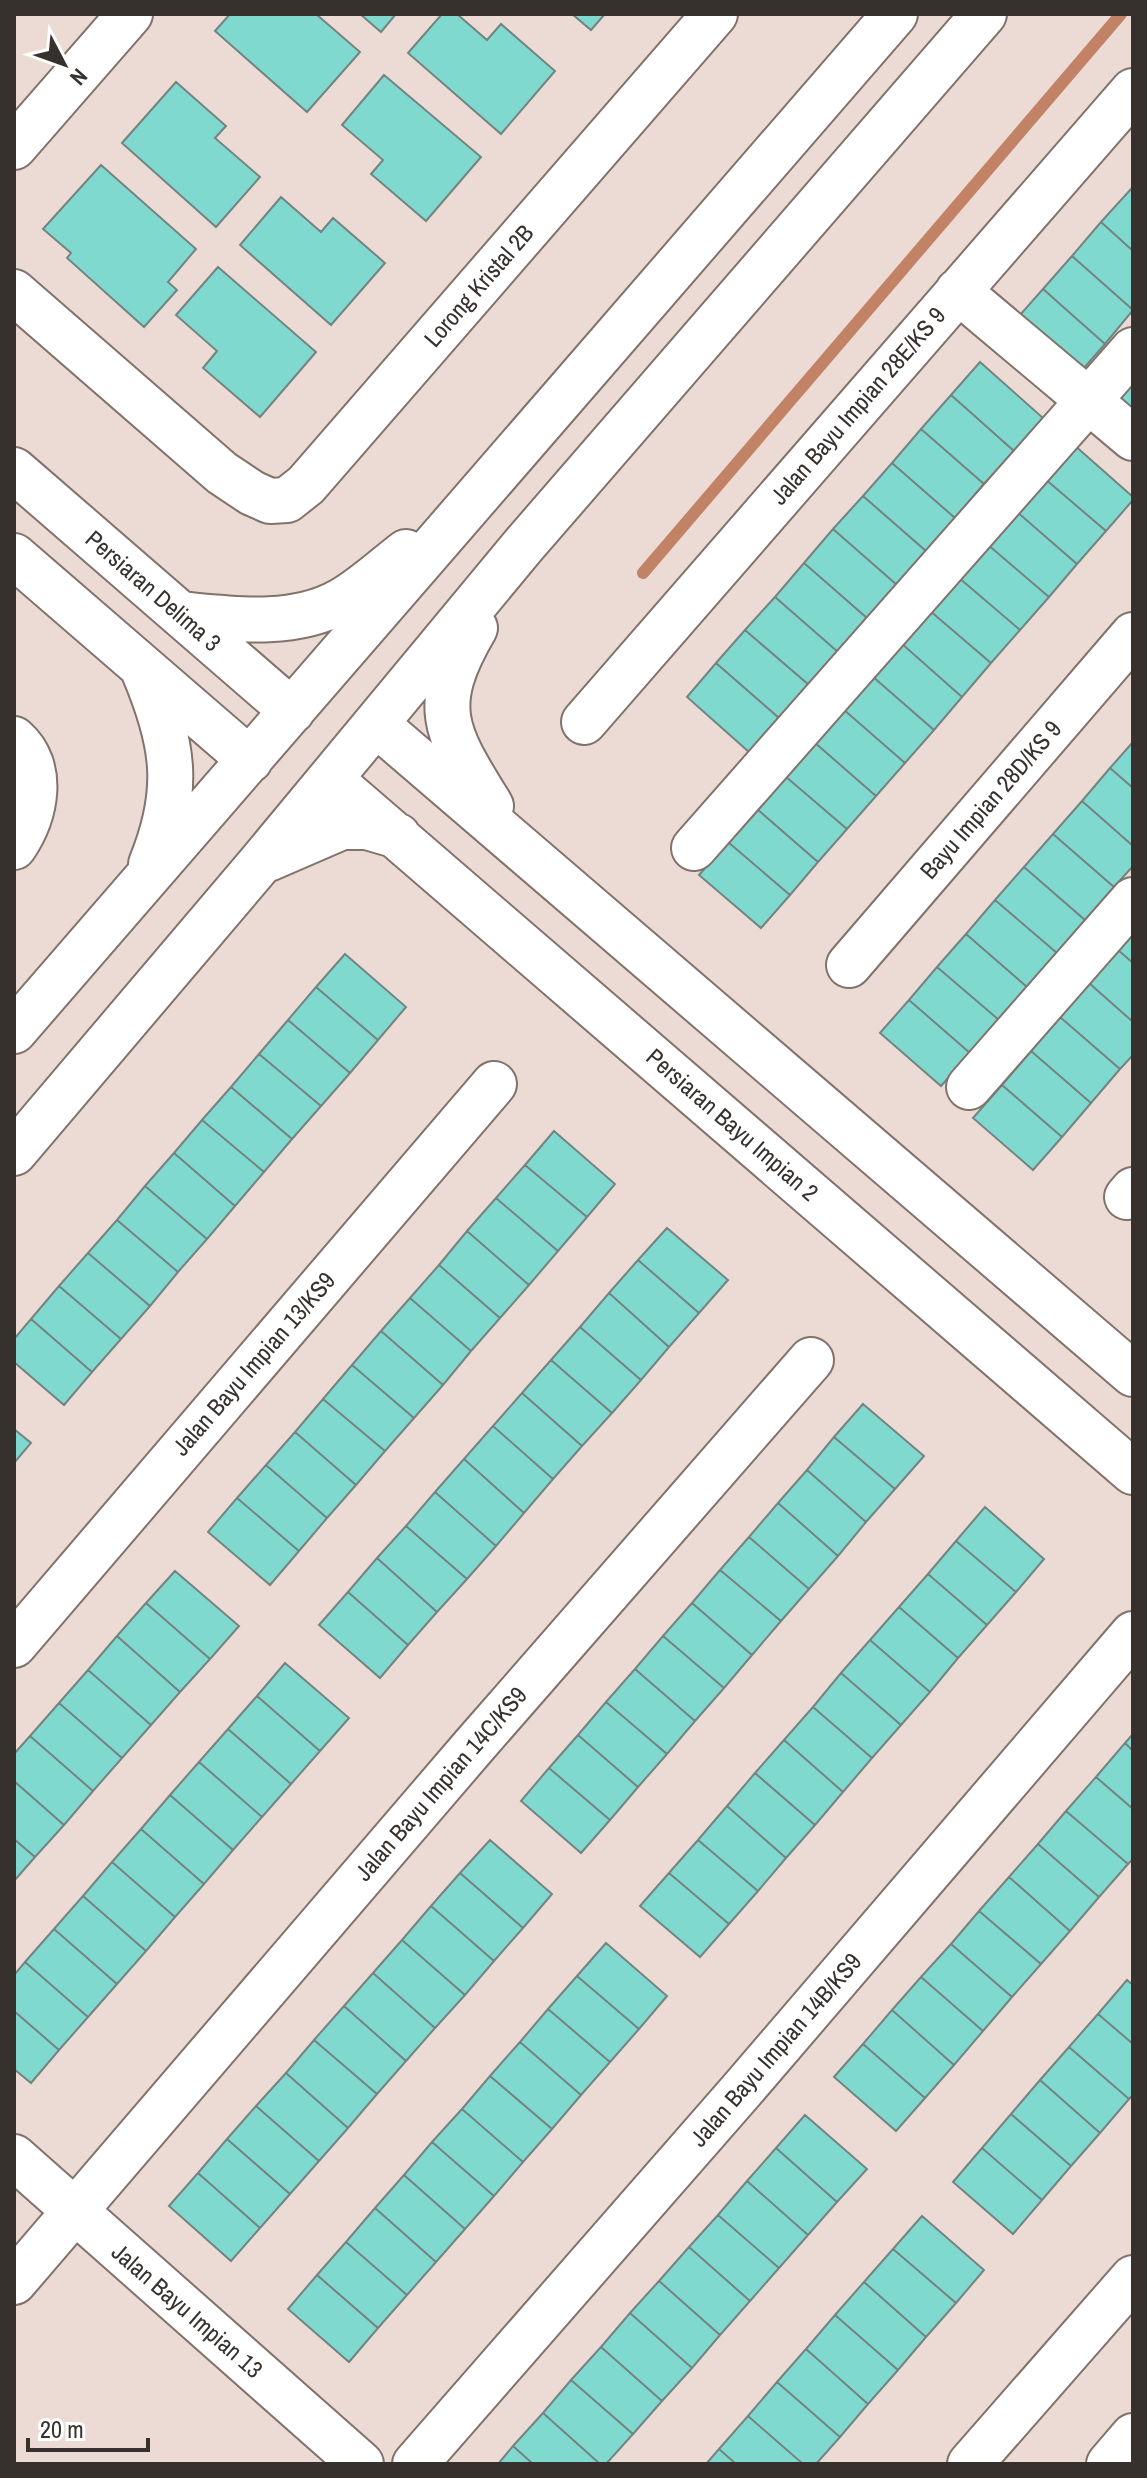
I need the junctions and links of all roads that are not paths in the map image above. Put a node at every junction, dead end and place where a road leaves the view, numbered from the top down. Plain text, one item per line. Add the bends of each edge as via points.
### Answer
1 (130, 14) edge
2 (715, 14) edge
3 (895, 14) edge
4 (984, 14) edge
5 (1133, 91) edge
6 (14, 147) edge
7 (958, 291) junction
8 (14, 292) edge
9 (1133, 350) edge
10 (1088, 401) junction
11 (1133, 438) edge
12 (14, 470) edge
13 (472, 504) junction
14 (523, 546) junction
15 (14, 556) edge
16 (180, 614) junction
17 (1133, 635) edge
18 (141, 666) junction
19 (292, 711) junction
20 (584, 722) dead end
21 (376, 724) junction
22 (14, 739) edge
23 (250, 760) junction
24 (330, 779) junction
25 (398, 836) junction
26 (513, 841) junction
27 (15, 845) edge
28 (694, 848) dead end
29 (261, 862) junction
30 (144, 883) junction
31 (1133, 900) edge
32 (849, 965) dead end
33 (14, 1031) edge
34 (494, 1084) dead end
35 (969, 1087) dead end
36 (14, 1153) edge
37 (811, 1360) dead end
38 (1133, 1374) edge
39 (1133, 1472) edge
40 (1133, 1634) edge
41 (14, 1645) edge
42 (14, 2157) edge
43 (74, 2211) junction
44 (1133, 2278) edge
45 (14, 2282) edge
46 (1133, 2436) edge
47 (361, 2464) edge
48 (415, 2464) edge
49 (970, 2464) edge
50 (1109, 2464) edge

1 - 6 street
2 - 8 street, Lorong Kristal 2B via 306,485 287,500 270,501 222,473
3 - 13 street
4 - 14 street
5 - 7 street, Jalan Bayu Impian 28E/KS 9
7 - 10 street
7 - 20 street, Jalan Bayu Impian 28E/KS 9
9 - 10 street
10 - 11 street
10 - 28 street
12 - 16 street, Persiaran Delima 3
13 - 16 street via 341,601 310,614 273,619
13 - 19 street
14 - 21 street
14 - 26 street via 457,658 447,695 447,724 459,754
15 - 18 street
16 - 19 street, Persiaran Delima 3
17 - 32 street, Bayu Impian 28D/KS 9
18 - 23 street
18 - 30 street via 172,766 165,831
19 - 23 street
21 - 24 street
21 - 26 street
22 - 27 street via 32,765 36,785
23 - 30 street
24 - 25 street, Persiaran Bayu Impian 2
24 - 29 street
25 - 29 street via 342,827
25 - 39 street, Persiaran Bayu Impian 2
26 - 38 street
29 - 36 street
30 - 33 street
31 - 35 street
34 - 41 street, Jalan Bayu Impian 13/KS9
37 - 43 street, Jalan Bayu Impian 14C/KS9
40 - 48 street, Jalan Bayu Impian 14B/KS9
42 - 43 street, Jalan Bayu Impian 13
43 - 45 street, Jalan Bayu Impian 14C/KS9
43 - 47 street, Jalan Bayu Impian 13
44 - 49 street
46 - 50 street

